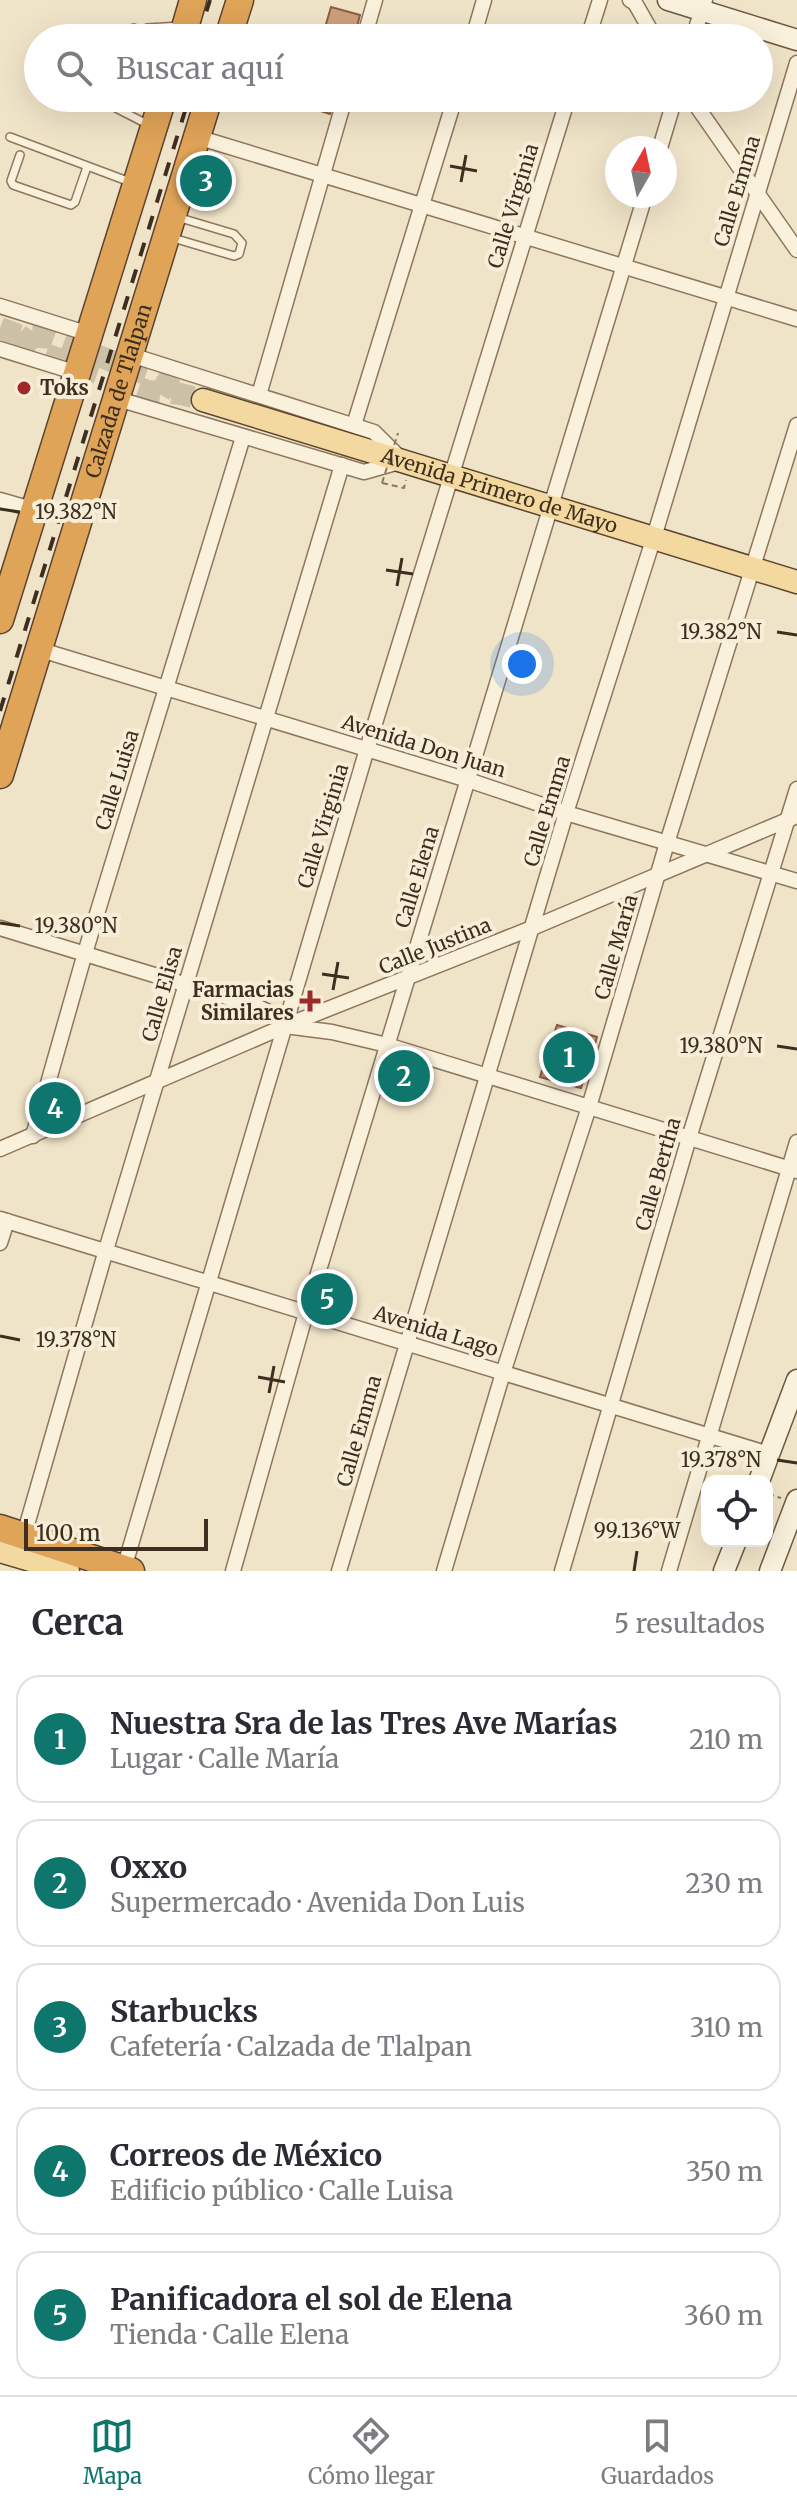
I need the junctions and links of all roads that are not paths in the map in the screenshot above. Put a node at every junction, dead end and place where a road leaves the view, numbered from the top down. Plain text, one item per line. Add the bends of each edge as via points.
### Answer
1 (193, 0) edge
2 (240, 0) edge
3 (375, 0) edge
4 (484, 0) edge
5 (600, 0) edge
6 (630, 0) edge
7 (668, 0) edge
8 (703, 5) edge
9 (186, 24) edge
10 (232, 24) edge
11 (368, 24) edge
12 (477, 24) edge
13 (592, 24) edge
14 (647, 24) edge
15 (754, 24) edge
16 (773, 31) edge
17 (797, 40) edge
18 (797, 63) edge
19 (124, 112) edge
20 (159, 112) edge
21 (205, 112) edge
22 (341, 112) edge
23 (451, 112) edge
24 (564, 112) edge
25 (671, 112) edge
26 (701, 112) edge
27 (154, 127) junction
28 (664, 136) edge
29 (10, 137) dead end
30 (197, 137) junction
31 (20, 155) dead end
32 (87, 167) junction
33 (322, 175) junction
34 (136, 184) junction
35 (758, 192) junction
36 (422, 205) junction
37 (641, 208) edge
38 (170, 226) junction
39 (524, 237) junction
40 (797, 250) edge
41 (623, 267) junction
42 (725, 297) junction
43 (0, 306) edge
44 (797, 319) edge
45 (89, 334) junction
46 (0, 349) edge
47 (131, 355) junction
48 (77, 373) junction
49 (259, 395) junction
50 (118, 399) junction
51 (203, 400) tunnel mouth
52 (354, 425) junction
53 (797, 425) edge
54 (243, 437) junction
55 (403, 461) junction
56 (342, 465) junction
57 (451, 476) junction
58 (0, 500) edge
59 (550, 507) junction
60 (35, 510) junction
61 (654, 537) junction
62 (754, 568) junction
63 (797, 582) edge
64 (0, 620) edge
65 (38, 649) junction
66 (165, 688) junction
67 (266, 718) junction
68 (367, 749) junction
69 (0, 775) edge
70 (468, 780) junction
71 (797, 789) edge
72 (566, 813) junction
73 (792, 818) edge
74 (667, 843) junction
75 (709, 854) junction
76 (772, 873) junction
77 (658, 875) junction
78 (797, 881) edge
79 (0, 928) edge
80 (532, 928) junction
81 (85, 953) junction
82 (406, 980) junction
83 (186, 983) junction
84 (285, 1026) junction
85 (387, 1045) junction
86 (487, 1076) junction
87 (157, 1083) junction
88 (589, 1107) junction
89 (33, 1136) junction
90 (689, 1138) junction
91 (797, 1142) edge
92 (0, 1149) edge
93 (793, 1169) edge
94 (3, 1220) edge
95 (0, 1243) edge
96 (106, 1250) junction
97 (207, 1282) junction
98 (306, 1313) junction
99 (406, 1343) junction
100 (503, 1373) junction
101 (797, 1380) edge
102 (611, 1406) junction
103 (710, 1436) junction
104 (769, 1454) junction
105 (761, 1475) edge
106 (797, 1500) edge
107 (12, 1532) edge
108 (734, 1547) edge
109 (0, 1551) edge
110 (127, 1569) edge
111 (68, 1571) edge
112 (233, 1571) edge
113 (339, 1571) edge
114 (444, 1571) edge
115 (562, 1571) edge
116 (669, 1571) edge
117 (724, 1571) edge
118 (770, 1571) edge

1 - 9 highway
2 - 10 highway
3 - 11 street
4 - 12 street
5 - 13 street
6 - 14 street
7 - 8 main road
8 - 15 main road
16 - 17 main road
18 - 35 street, Calle Emma
19 - 27 lane
20 - 27 highway
21 - 30 highway, Calzada de Tlalpan
22 - 33 street
23 - 36 street
24 - 39 street, Calle Virginia
25 - 28 street
26 - 35 street
27 - 34 highway
29 - 32 lane
30 - 33 street
30 - 38 highway, Calzada de Tlalpan
31 - 32 lane via 13,185 71,205
32 - 34 lane
33 - 36 street
33 - 49 street
34 - 45 highway
35 - 40 street
35 - 42 street, Calle Emma
36 - 39 street
36 - 52 street
37 - 41 street, Calle Elena
38 - 38 lane via 227,255 242,249 234,234
38 - 47 highway, Calzada de Tlalpan
39 - 41 street
39 - 57 street, Calle Virginia
41 - 42 street
41 - 59 street, Calle Elena
42 - 44 street
42 - 61 street, Calle Emma
43 - 45 street
45 - 48 highway
46 - 48 street
47 - 49 street
47 - 50 highway, Calzada de Tlalpan
48 - 60 highway
49 - 52 street
50 - 54 street
50 - 65 highway, Calzada de Tlalpan
51 - 55 main road, Avenida Primero de Mayo
52 - 55 street via 374,432
53 - 62 street, Calle María
54 - 56 street
54 - 66 street, Calle Luisa
55 - 56 street via 364,472
55 - 57 main road, Avenida Primero de Mayo
56 - 67 street, Calle Elisa
57 - 59 main road, Avenida Primero de Mayo
57 - 68 street, Calle Virginia
58 - 60 street
59 - 61 main road, Avenida Primero de Mayo
59 - 70 street, Calle Elena
60 - 64 highway
61 - 62 main road, Avenida Primero de Mayo
61 - 72 street, Calle Emma
62 - 63 main road, Avenida Primero de Mayo
62 - 74 street, Calle María
65 - 66 street, Avenida Don Juan
65 - 69 highway, Calzada de Tlalpan
66 - 67 street, Avenida Don Juan
66 - 81 street, Calle Luisa
67 - 68 street, Avenida Don Juan
67 - 83 street, Calle Elisa
68 - 70 street, Avenida Don Juan
68 - 84 street, Calle Virginia
70 - 72 street, Avenida Don Juan
70 - 82 street, Calle Elena
71 - 73 street, Calle Bertha
72 - 74 street, Avenida Don Juan
72 - 80 street, Calle Emma
73 - 75 street, Calle Justina
73 - 76 street, Calle Bertha
74 - 75 street, Avenida Don Juan
74 - 77 street, Calle María
75 - 76 street, Avenida Don Juan
75 - 77 street, Calle Justina
76 - 78 street, Avenida Don Juan
76 - 90 street, Calle Bertha
77 - 80 street, Calle Justina
77 - 88 street, Calle María
79 - 81 street
80 - 82 street, Calle Justina
80 - 86 street, Calle Emma
81 - 83 street
81 - 89 street, Calle Luisa
82 - 84 street, Calle Justina
82 - 85 street, Calle Elena
83 - 84 street via 256,1006
83 - 87 street, Calle Elisa
84 - 85 street
84 - 87 street, Calle Justina
84 - 97 street, Calle Virginia
85 - 86 street
85 - 98 street, Calle Elena
86 - 88 street
86 - 99 street, Calle Emma
87 - 89 street, Calle Justina
87 - 96 street, Calle Elisa
88 - 90 street
88 - 100 street, Calle María
89 - 92 street, Calle Justina
90 - 93 street
90 - 102 street, Calle Bertha
91 - 93 street
93 - 103 street
94 - 95 street
94 - 96 street, Avenida Lago
96 - 97 street, Avenida Lago
96 - 107 street, Calle Elisa
97 - 98 street, Avenida Lago
97 - 110 street, Calle Virginia
98 - 99 street, Avenida Lago
98 - 112 street, Calle Elena
99 - 100 street, Avenida Lago
99 - 113 street, Calle Emma
100 - 102 street, Avenida Lago
100 - 114 street, Calle María
101 - 104 main road
102 - 103 street, Avenida Lago
102 - 115 street, Calle Bertha
103 - 104 street, Avenida Lago
103 - 116 street
104 - 105 main road
106 - 118 main road
107 - 110 highway
108 - 117 main road
109 - 111 main road

